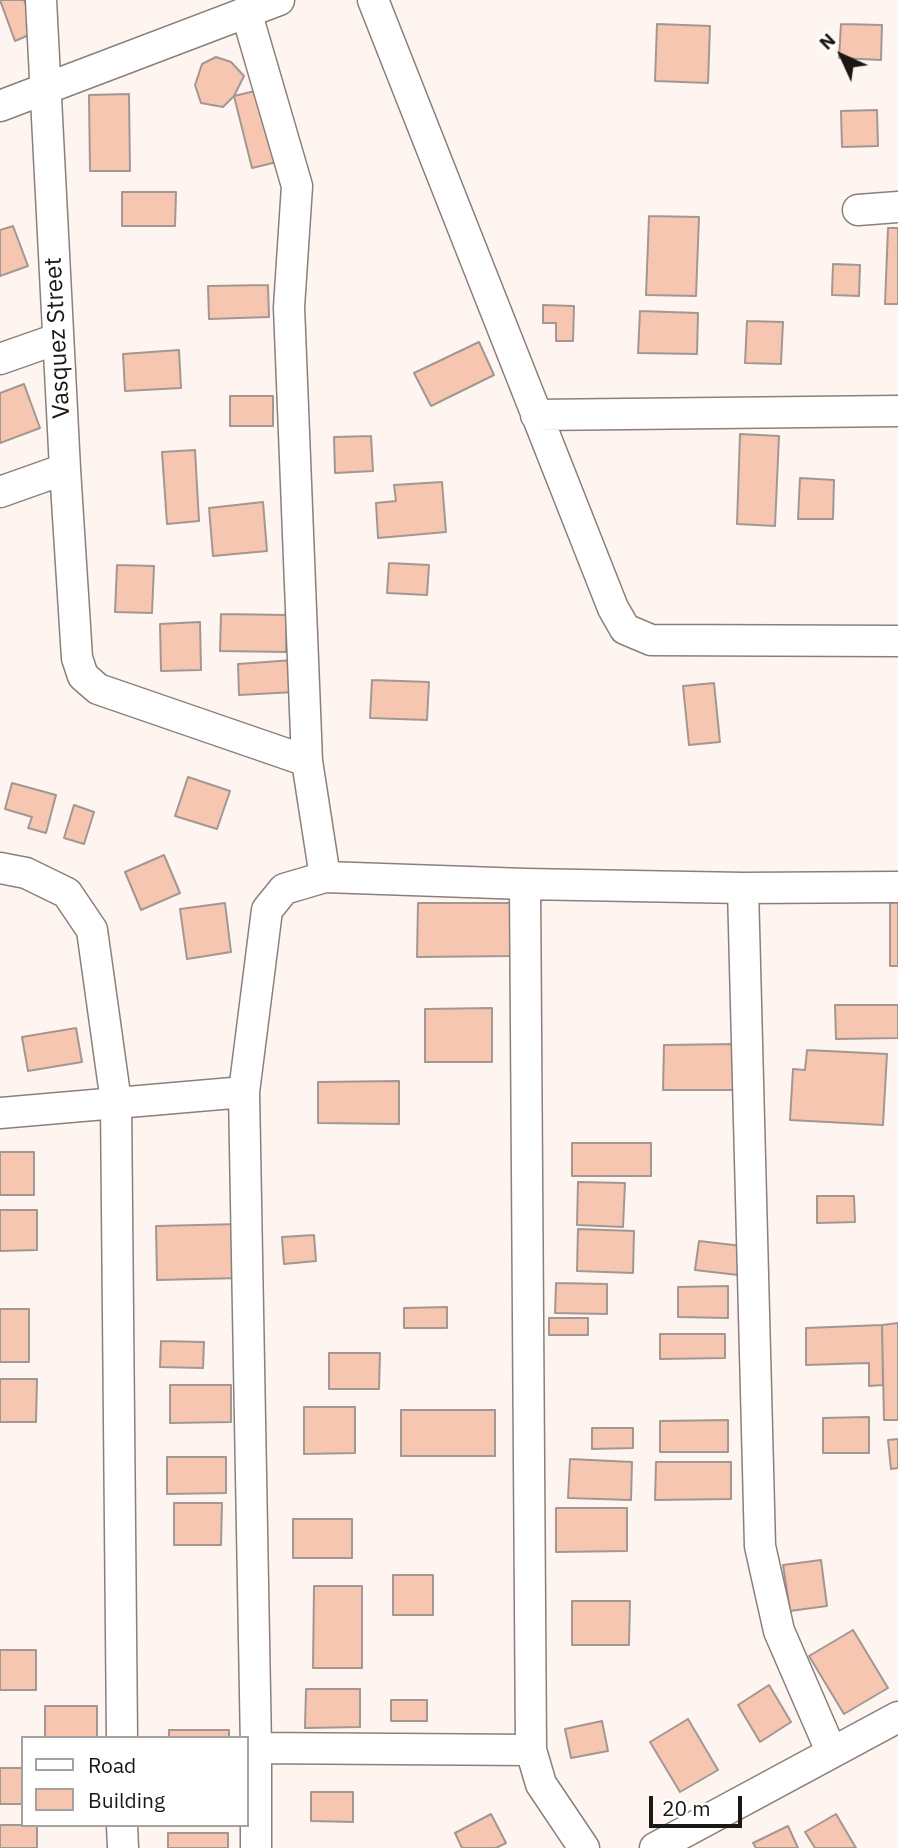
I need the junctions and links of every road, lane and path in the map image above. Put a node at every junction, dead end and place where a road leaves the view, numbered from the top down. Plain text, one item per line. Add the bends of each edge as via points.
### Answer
1 (41, 0) edge
2 (279, 0) edge
3 (373, 0) edge
4 (246, 11) junction
5 (45, 90) junction
6 (0, 106) edge
7 (898, 208) edge
8 (858, 210) dead end
9 (57, 339) junction
10 (0, 359) edge
11 (898, 411) edge
12 (536, 415) junction
13 (65, 469) junction
14 (0, 492) edge
15 (898, 641) edge
16 (307, 761) junction
17 (0, 868) edge
18 (325, 877) junction
19 (524, 884) junction
20 (898, 887) edge
21 (743, 888) junction
22 (244, 1092) junction
23 (116, 1102) junction
24 (0, 1114) edge
25 (898, 1717) edge
26 (122, 1736) edge
27 (256, 1748) junction
28 (531, 1750) junction
29 (831, 1751) junction
30 (122, 1827) edge
31 (122, 1848) edge
32 (256, 1848) edge
33 (584, 1848) edge
34 (655, 1848) edge

1 - 5 street, Vasquez Street
2 - 4 street
3 - 12 street
4 - 5 street
4 - 16 street via 296,186 289,307
5 - 6 street
5 - 9 street, Vasquez Street
7 - 8 street
9 - 10 street
9 - 13 street, Vasquez Street
11 - 12 street
12 - 15 street via 625,629 651,640
13 - 14 street
13 - 16 street, Vasquez Street via 78,659 83,676 98,689
16 - 18 street
17 - 23 street via 26,873 67,893 92,930
18 - 19 street
18 - 22 street via 284,889 267,910
19 - 21 street
19 - 28 street
20 - 21 street
21 - 29 street via 760,1546 779,1630
22 - 23 street
22 - 27 street
23 - 24 street
23 - 26 street
25 - 29 street
27 - 28 street
27 - 32 street
28 - 33 street via 541,1784
29 - 34 street
30 - 31 street

